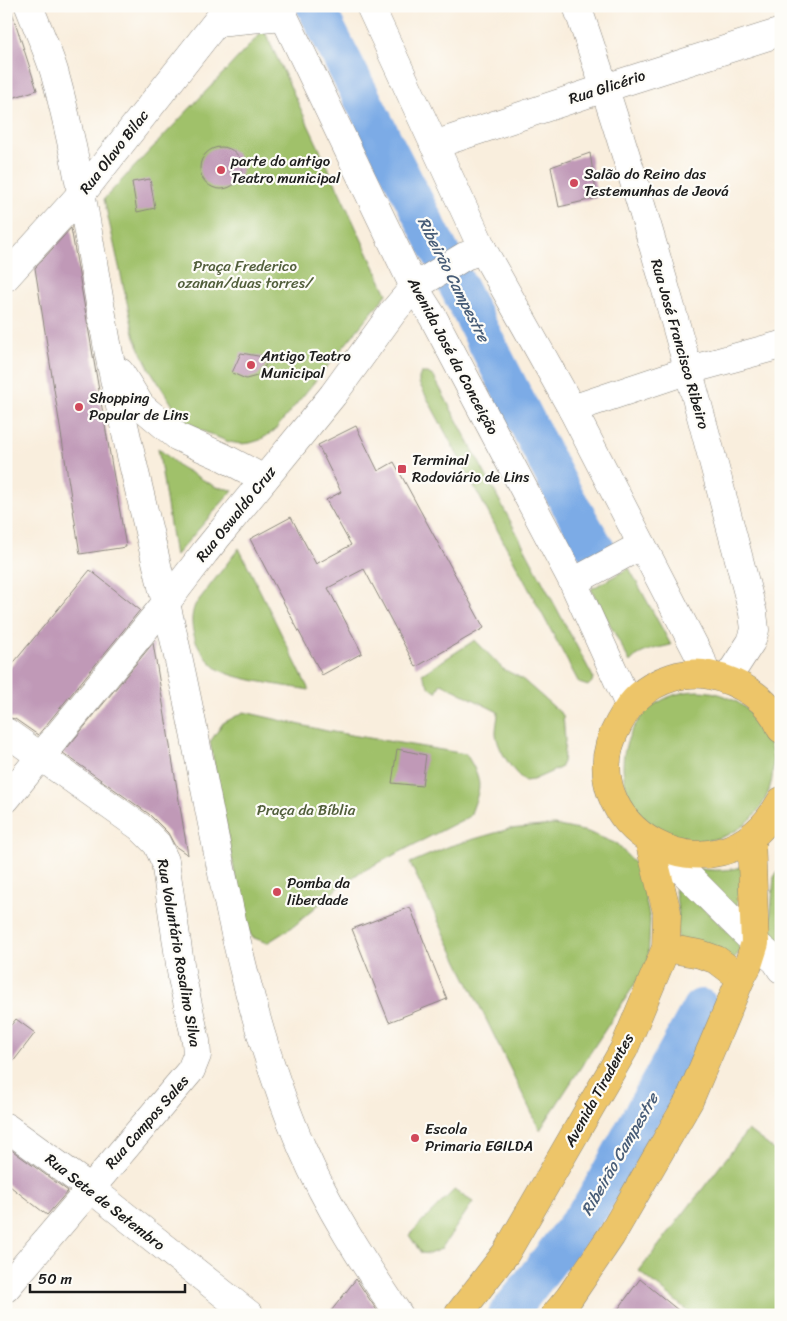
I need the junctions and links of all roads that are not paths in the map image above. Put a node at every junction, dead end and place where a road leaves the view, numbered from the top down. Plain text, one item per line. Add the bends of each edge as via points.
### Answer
1 (29, 6) edge
2 (370, 6) edge
3 (577, 6) edge
4 (281, 11) edge
5 (223, 14) edge
6 (781, 32) edge
7 (605, 88) junction
8 (434, 145) junction
9 (82, 193) junction
10 (474, 253) junction
11 (6, 277) edge
12 (422, 282) junction
13 (781, 345) edge
14 (110, 355) junction
15 (689, 370) junction
16 (572, 409) junction
17 (264, 479) junction
18 (642, 545) junction
19 (573, 582) junction
20 (166, 603) junction
21 (727, 680) junction
22 (781, 689) edge
23 (629, 705) junction
24 (781, 730) edge
25 (6, 732) edge
26 (40, 758) junction
27 (6, 798) edge
28 (781, 801) edge
29 (751, 838) junction
30 (653, 843) junction
31 (666, 948) junction
32 (748, 962) junction
33 (779, 964) edge
34 (191, 1070) joint
35 (6, 1127) edge
36 (90, 1188) junction
37 (6, 1288) edge
38 (250, 1315) edge
39 (399, 1315) edge
40 (458, 1315) edge
41 (555, 1315) edge

1 - 9 street via 53,68
2 - 8 street
3 - 7 street, Rua José Francisco Ribeiro
4 - 5 street, Rua Olavo Bilac
4 - 12 street, Avenida José da Conceição
5 - 9 street, Rua Olavo Bilac
6 - 7 street, Rua Glicério
7 - 8 street, Rua Glicério
7 - 15 street, Rua José Francisco Ribeiro
8 - 10 street
9 - 11 street, Rua Olavo Bilac
9 - 14 street
10 - 12 street, Rua Oswaldo Cruz
10 - 16 street
12 - 17 street, Rua Oswaldo Cruz via 393,312 333,396
12 - 19 street, Avenida José da Conceição via 433,317
13 - 15 street
14 - 17 street via 141,406 178,437
14 - 20 street
15 - 16 street
15 - 21 street, Rua José Francisco Ribeiro via 753,612 755,630 751,642
16 - 18 street
17 - 20 street, Rua Oswaldo Cruz
18 - 19 street
18 - 21 street via 702,661
19 - 23 street, Avenida José da Conceição
20 - 26 street, Rua Oswaldo Cruz
20 - 39 street via 227,903 273,1076 303,1150 336,1216
21 - 22 main road
21 - 23 main road via 684,675 664,680 645,690
21 - 24 main road via 765,704
23 - 30 main road via 611,737 606,760 608,784 630,826
25 - 26 street, Rua Voluntário Rosalino Silva
26 - 27 street, Rua Oswaldo Cruz
26 - 34 street, Rua Voluntário Rosalino Silva via 140,827 157,844 166,861 182,978 196,1041 197,1055
28 - 29 main road
29 - 30 main road via 730,849 706,855 681,854
29 - 32 main road
30 - 31 main road, Avenida Tiradentes via 668,912
30 - 32 street
31 - 32 main road via 717,960
31 - 40 main road, Avenida Tiradentes via 624,1049 506,1253
32 - 33 street
32 - 41 main road via 689,1101 611,1236
34 - 36 street, Rua Campos Sales
35 - 36 street, Rua Sete de Setembro
36 - 37 street, Rua Campos Sales
36 - 38 street, Rua Sete de Setembro

